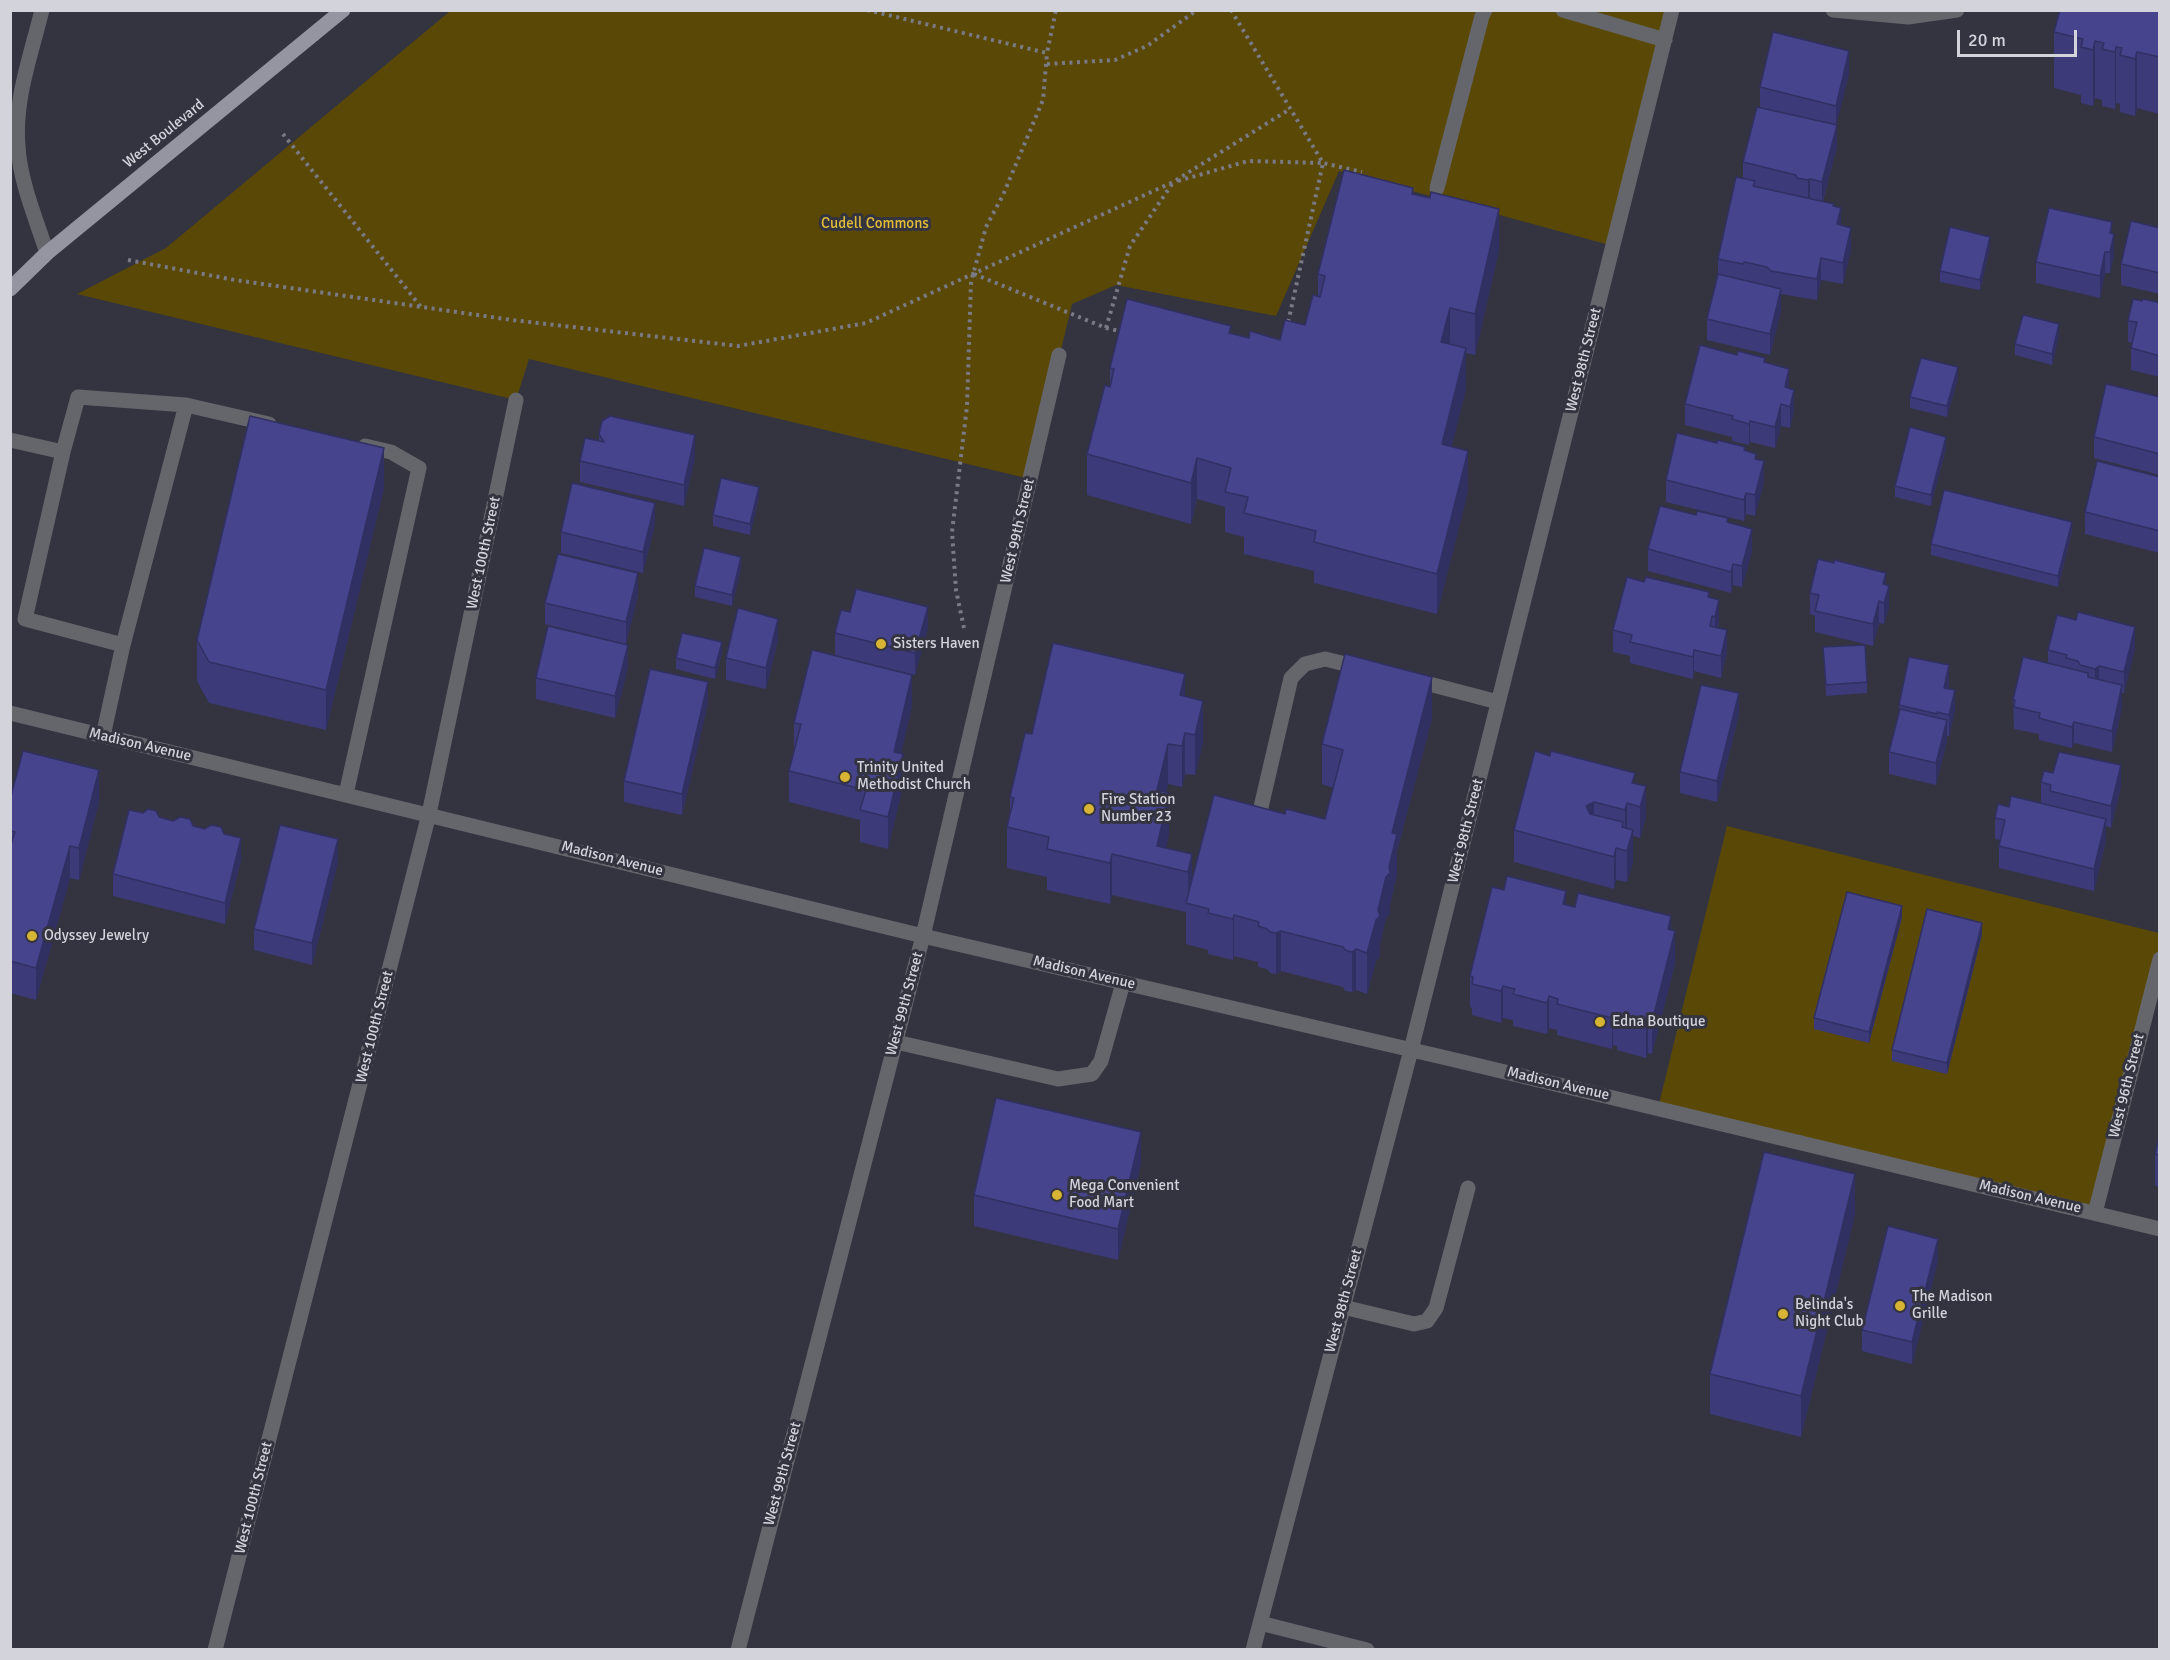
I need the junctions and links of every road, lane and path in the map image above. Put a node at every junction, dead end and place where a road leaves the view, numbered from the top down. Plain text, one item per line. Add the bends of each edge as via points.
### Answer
1 (42, 10) edge
2 (343, 10) edge
3 (867, 10) edge
4 (1056, 10) edge
5 (1197, 10) edge
6 (1231, 10) edge
7 (1485, 10) edge
8 (1563, 10) edge
9 (1672, 10) edge
10 (1833, 10) edge
11 (1957, 10) edge
12 (1665, 40) junction
13 (1047, 53) junction
14 (1047, 64) junction
15 (1290, 109) junction
16 (283, 134) dead end
17 (1323, 163) junction
18 (1362, 172) edge
19 (1173, 182) junction
20 (1437, 188) dead end
21 (47, 253) junction
22 (128, 260) dead end
23 (974, 274) junction
24 (10, 289) edge
25 (422, 307) junction
26 (1107, 328) junction
27 (1130, 333) edge
28 (1286, 334) edge
29 (1059, 355) dead end
30 (516, 400) dead end
31 (186, 405) junction
32 (288, 429) edge
33 (10, 440) edge
34 (345, 442) edge
35 (63, 452) junction
36 (964, 628) dead end
37 (123, 645) junction
38 (1382, 672) edge
39 (1404, 678) edge
40 (1498, 702) junction
41 (10, 713) edge
42 (103, 736) junction
43 (346, 794) junction
44 (429, 814) junction
45 (1258, 820) edge
46 (923, 936) junction
47 (2160, 959) edge
48 (1123, 983) junction
49 (896, 1042) junction
50 (1411, 1050) junction
51 (1468, 1188) dead end
52 (2095, 1213) junction
53 (2160, 1229) edge
54 (1343, 1307) junction
55 (1260, 1623) junction
56 (215, 1650) edge
57 (738, 1650) edge
58 (1253, 1650) edge
59 (1367, 1650) edge

1 - 21 street via 21,91 17,138 25,183
2 - 21 main road, West Boulevard
3 - 13 path
4 - 13 path
5 - 14 path via 1147,46 1115,60
6 - 15 path
7 - 20 street
8 - 12 street
9 - 12 street, West 98th Street
10 - 11 street via 1908,17
12 - 40 street, West 98th Street
13 - 14 path
14 - 23 path via 1043,100 986,227
15 - 17 path
15 - 19 path
16 - 25 path
17 - 18 path
17 - 19 path via 1248,161
17 - 28 path
19 - 23 path
19 - 26 path via 1130,246
21 - 24 main road, West Boulevard
22 - 25 path
23 - 25 path via 866,323 738,346
23 - 26 path
23 - 36 path via 967,406 952,532 956,590
26 - 27 path
29 - 46 street, West 99th Street
30 - 44 street, West 100th Street
31 - 32 street
31 - 35 street via 78,398
31 - 37 street
33 - 35 street
34 - 43 street via 391,452 419,468
35 - 37 street via 25,619
37 - 42 street
38 - 45 street via 1325,659 1305,664 1291,678
39 - 40 street
40 - 50 street, West 98th Street
41 - 42 street, Madison Avenue
42 - 43 street, Madison Avenue
43 - 44 street, Madison Avenue
44 - 46 street, Madison Avenue
44 - 56 street, West 100th Street
46 - 48 street, Madison Avenue
46 - 49 street, West 99th Street
47 - 52 street, West 96th Street
48 - 49 street via 1101,1061 1092,1074 1058,1079
48 - 50 street, Madison Avenue
49 - 57 street, West 99th Street
50 - 52 street, Madison Avenue
50 - 54 street, West 98th Street
51 - 54 street via 1436,1308 1427,1321 1414,1324
52 - 53 street, Madison Avenue
54 - 55 street, West 98th Street
55 - 58 street, West 98th Street
55 - 59 street

